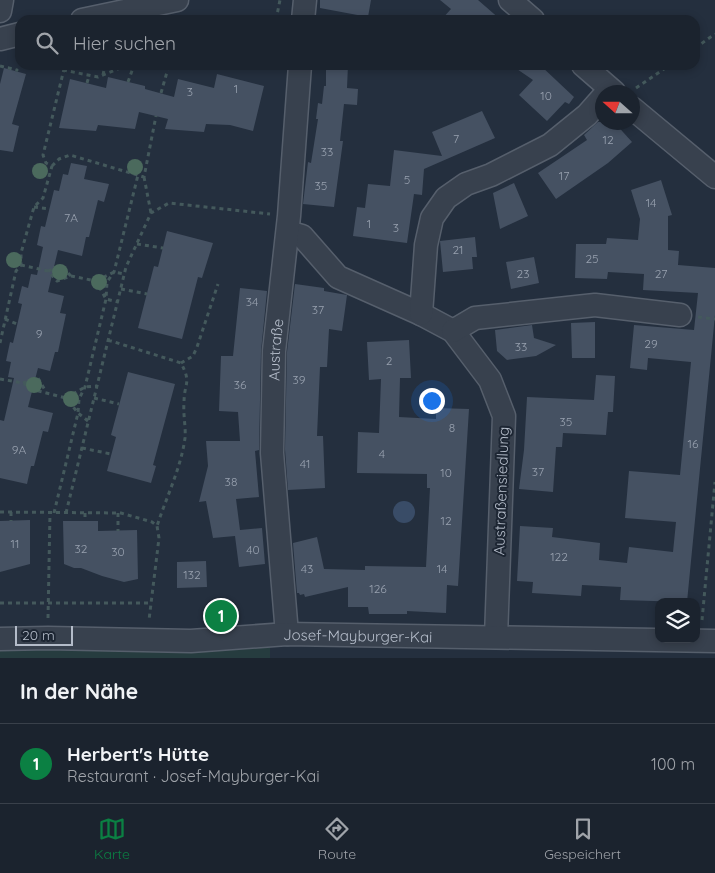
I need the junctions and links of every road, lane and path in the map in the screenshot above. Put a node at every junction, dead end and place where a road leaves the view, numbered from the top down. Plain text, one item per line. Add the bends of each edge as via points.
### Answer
1 (2, 0) edge
2 (177, 0) edge
3 (280, 0) edge
4 (305, 0) edge
5 (510, 0) edge
6 (0, 10) edge
7 (106, 15) edge
8 (277, 15) edge
9 (304, 15) edge
10 (527, 15) edge
11 (715, 34) edge
12 (15, 35) edge
13 (0, 39) edge
14 (700, 44) edge
15 (0, 66) edge
16 (15, 70) edge
17 (63, 70) joint
18 (104, 70) edge
19 (116, 70) edge
20 (132, 70) edge
21 (168, 70) edge
22 (300, 70) edge
23 (588, 70) edge
24 (660, 70) edge
25 (103, 75) junction
26 (89, 76) junction
27 (128, 82) dead end
28 (87, 83) dead end
29 (604, 85) edge
30 (629, 85) edge
31 (161, 93) dead end
32 (595, 108) edge
33 (640, 115) edge
34 (156, 116) dead end
35 (52, 166) junction
36 (138, 175) junction
37 (144, 177) junction
38 (715, 177) edge
39 (34, 207) junction
40 (50, 209) dead end
41 (151, 213) junction
42 (289, 224) junction
43 (137, 244) junction
44 (163, 248) dead end
45 (21, 265) junction
46 (48, 271) junction
47 (114, 272) junction
48 (124, 274) junction
49 (71, 276) junction
50 (96, 281) junction
51 (218, 284) dead end
52 (121, 289) junction
53 (147, 294) dead end
54 (106, 300) junction
55 (118, 302) junction
56 (421, 314) junction
57 (680, 315) dead end
58 (5, 319) junction
59 (17, 324) dead end
60 (452, 331) junction
61 (108, 340) junction
62 (0, 343) edge
63 (181, 363) junction
64 (0, 379) edge
65 (23, 383) junction
66 (97, 386) junction
67 (85, 387) junction
68 (47, 393) junction
69 (66, 398) junction
70 (94, 398) junction
71 (120, 404) dead end
72 (78, 413) junction
73 (88, 421) junction
74 (82, 448) junction
75 (111, 454) dead end
76 (715, 482) edge
77 (0, 512) edge
78 (11, 512) junction
79 (52, 513) junction
80 (66, 513) junction
81 (85, 513) junction
82 (118, 513) junction
83 (11, 521) dead end
84 (85, 521) dead end
85 (157, 526) junction
86 (118, 531) dead end
87 (151, 602) junction
88 (0, 603) edge
89 (48, 603) junction
90 (287, 634) junction
91 (496, 637) junction
92 (48, 638) junction
93 (0, 639) edge
94 (147, 640) junction
95 (707, 641) edge

1 - 6 street
2 - 7 street
3 - 8 path
4 - 9 street
5 - 10 street
11 - 14 path
12 - 13 street
15 - 16 path
17 - 26 path
17 - 35 path via 43,155 46,163
18 - 25 path
19 - 25 path
20 - 27 path
21 - 31 path
22 - 42 street, Austraße
23 - 29 street
24 - 30 path
25 - 26 path via 98,78
26 - 28 path
32 - 56 street via 550,145 466,184 446,198 432,218 426,245
33 - 38 street
34 - 37 path
35 - 36 path via 58,159 70,156
35 - 39 path via 43,198
36 - 37 path
36 - 47 path
37 - 41 path
39 - 40 path
39 - 45 path
41 - 42 path via 169,203
41 - 43 path
42 - 56 street, Austraßensiedlung via 338,277
42 - 90 street, Austraße via 274,351 272,453
43 - 44 path
43 - 48 path
45 - 46 path
45 - 58 path via 16,271
46 - 49 path via 61,266
46 - 49 path via 57,281
47 - 48 path
47 - 50 path
47 - 54 path via 107,282
48 - 52 path
49 - 50 path
50 - 54 path
51 - 63 path via 193,356
52 - 53 path
52 - 55 path
54 - 55 path
54 - 67 path
55 - 61 path
56 - 60 street, Austraßensiedlung
57 - 60 street via 595,305 475,318
58 - 59 path
58 - 62 path
60 - 91 street, Austraßensiedlung via 490,380 504,416
61 - 63 path
61 - 66 path
63 - 85 path via 188,384 184,396 185,437
64 - 65 path
65 - 68 path
65 - 68 path via 38,378
66 - 67 path
66 - 70 path
67 - 69 path
67 - 72 path via 79,399
68 - 69 path
69 - 72 path
70 - 71 path
70 - 73 path
72 - 73 path
72 - 79 path
73 - 74 path
74 - 75 path
74 - 80 path
76 - 95 path
77 - 78 path
78 - 79 path
78 - 83 path
79 - 80 path
79 - 89 path
80 - 81 path
81 - 82 path
81 - 84 path
82 - 85 path
82 - 86 path
85 - 87 path via 159,538
87 - 89 path
87 - 94 path
88 - 89 path
89 - 92 path
90 - 91 street, Josef-Mayburger-Kai
90 - 94 street, Josef-Mayburger-Kai via 191,641
91 - 95 street, Josef-Mayburger-Kai
92 - 93 street, Josef-Mayburger-Kai
92 - 94 street, Josef-Mayburger-Kai

